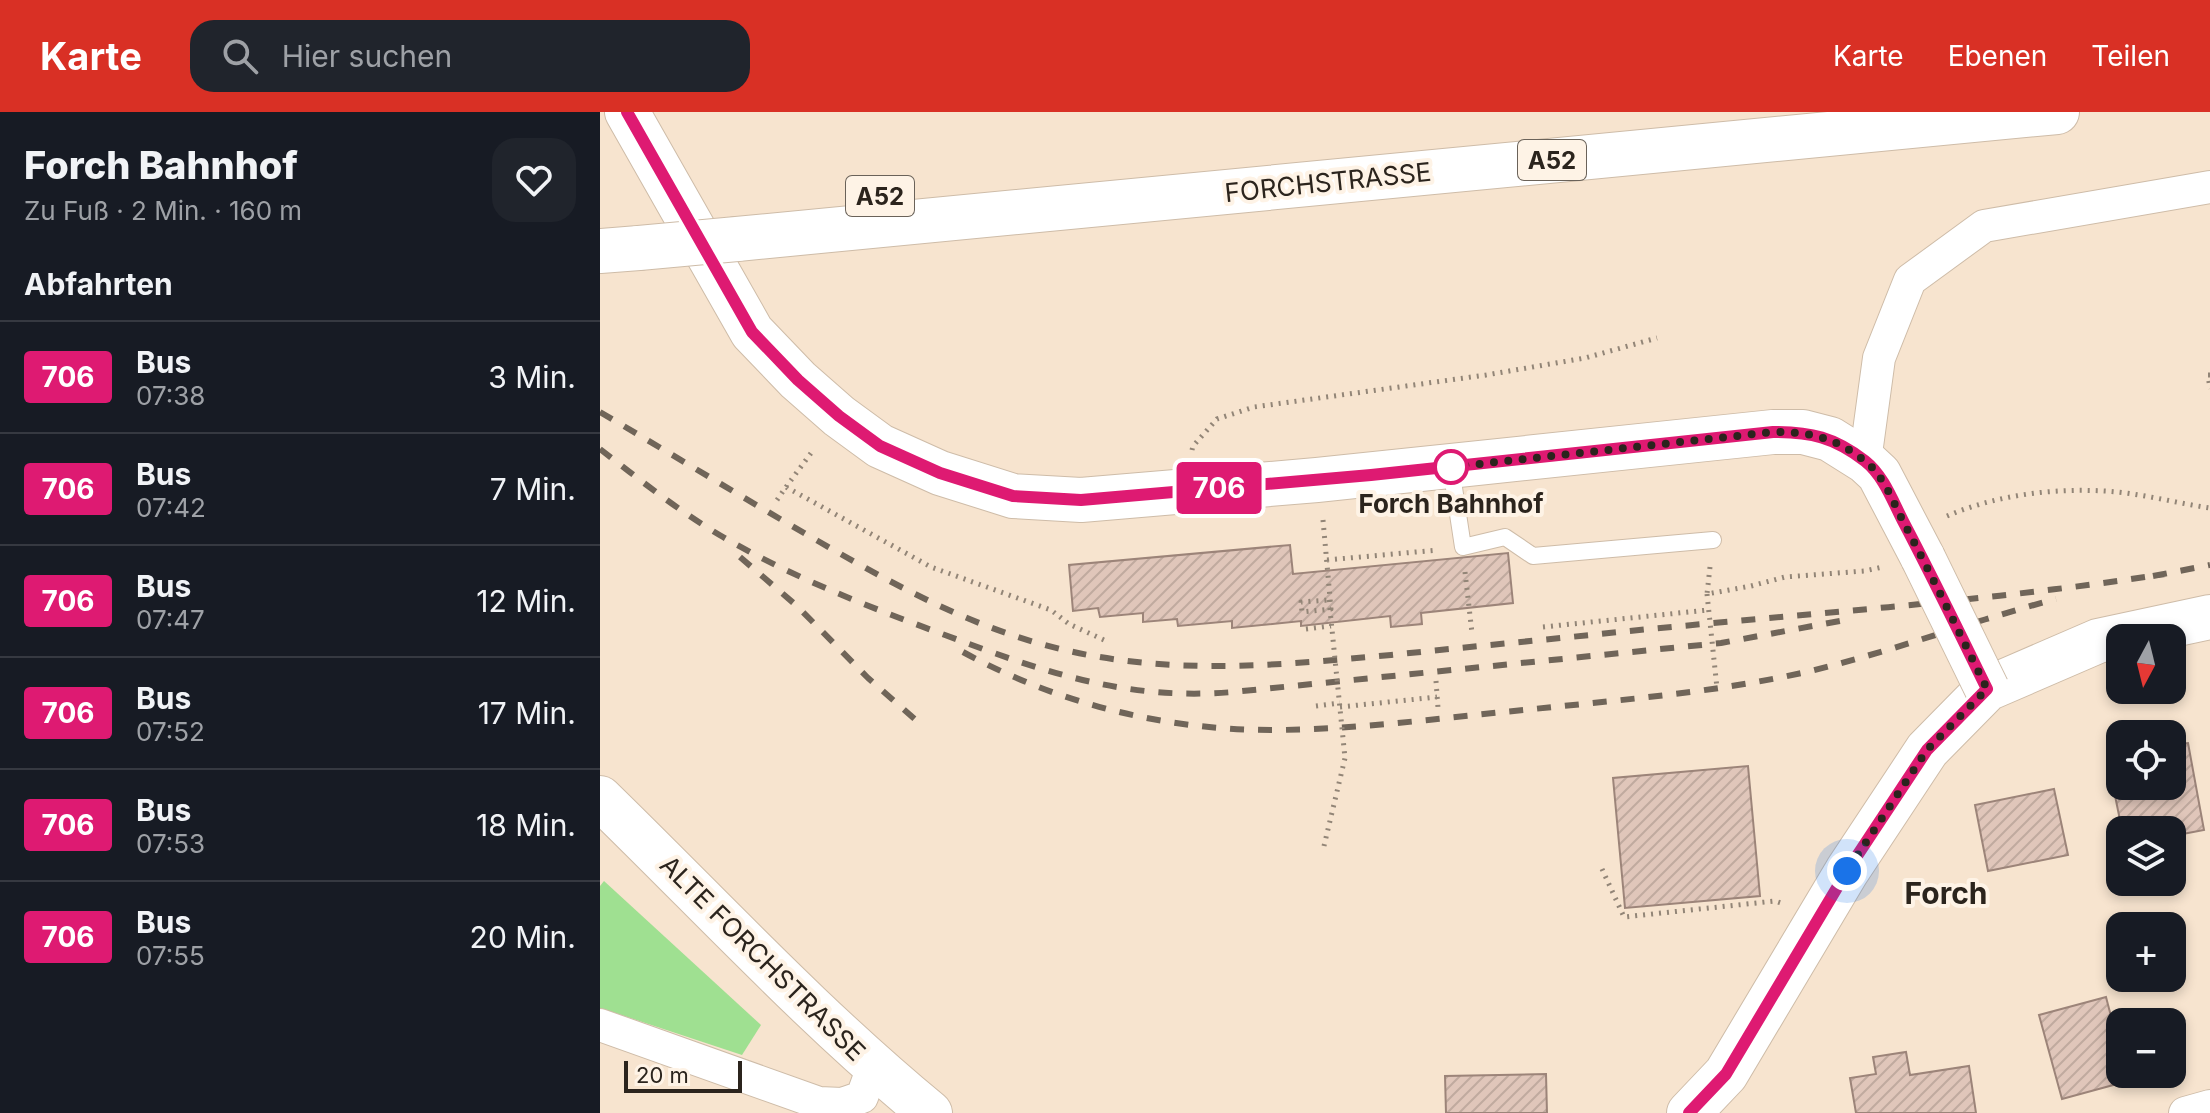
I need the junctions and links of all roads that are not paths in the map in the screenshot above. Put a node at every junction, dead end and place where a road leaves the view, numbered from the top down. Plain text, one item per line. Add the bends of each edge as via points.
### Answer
1 (627, 112) edge
2 (1747, 112) edge
3 (2057, 112) edge
4 (2210, 187) edge
5 (729, 226) junction
6 (617, 236) edge
7 (1865, 461) junction
8 (1451, 467) junction
9 (1713, 540) road end
10 (2210, 617) edge
11 (1987, 689) junction
12 (600, 798) edge
13 (600, 1025) edge
14 (873, 1067) junction
15 (750, 1078) junction
16 (2210, 1106) edge
17 (775, 1113) edge
18 (930, 1113) edge
19 (1689, 1113) edge
20 (2185, 1113) edge

1 - 8 main road via 752,332 839,416 880,446 940,473 1013,496 1081,500
2 - 5 main road, FORCHSTRASSE / A52
3 - 5 main road, FORCHSTRASSE / A52
4 - 7 street via 1984,226 1910,280 1879,358
5 - 6 main road, FORCHSTRASSE / A52, bridge
7 - 8 main road via 1830,439 1773,432
7 - 11 main road, bridge via 1879,474
8 - 9 lane via 1463,547 1505,537 1533,556
10 - 11 main road via 2098,641
11 - 19 main road via 1927,750 1726,1074
12 - 14 main road, ALTE FORCHSTRASSE
13 - 15 street
14 - 15 street via 862,1097 842,1104 819,1103
14 - 18 main road, ALTE FORCHSTRASSE
15 - 17 street
16 - 20 street

